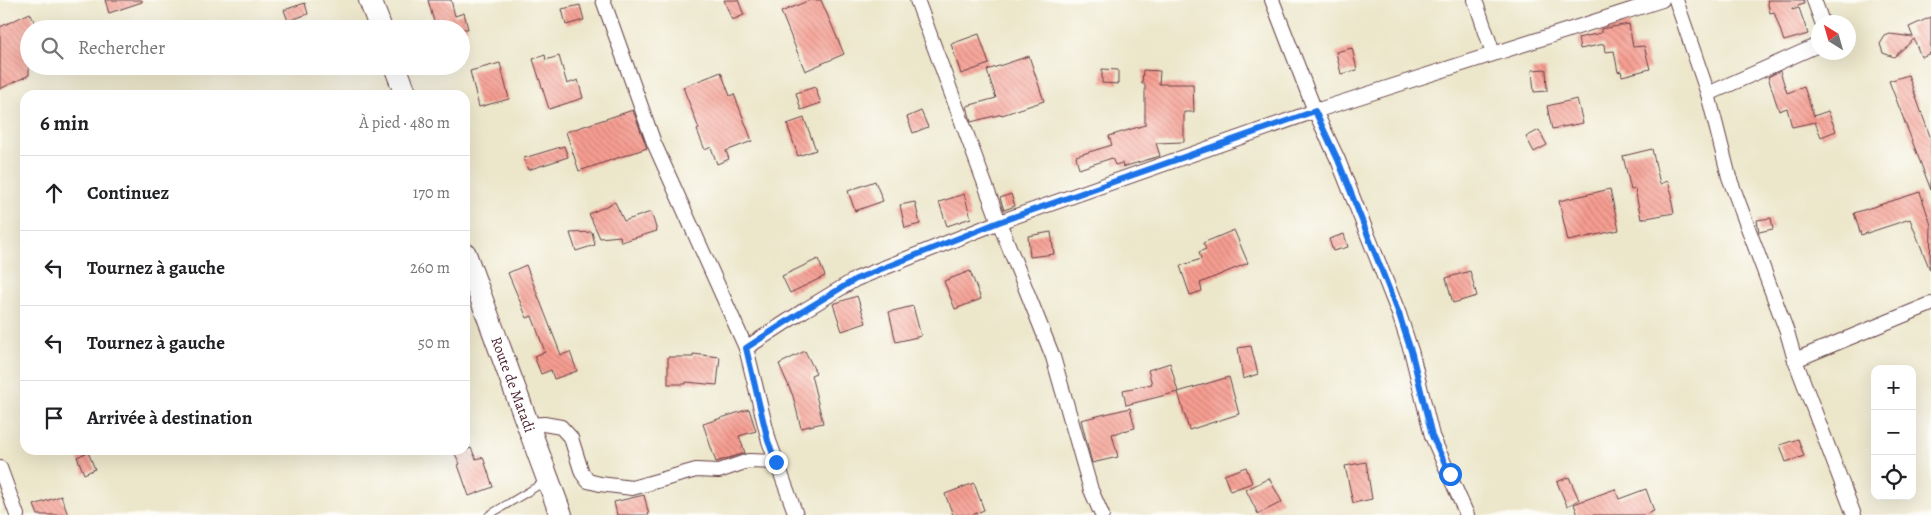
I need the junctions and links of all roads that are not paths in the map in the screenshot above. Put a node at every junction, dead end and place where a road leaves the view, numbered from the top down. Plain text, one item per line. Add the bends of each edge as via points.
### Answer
1 (370, 0) edge
2 (603, 0) edge
3 (917, 0) edge
4 (1272, 0) edge
5 (1475, 0) edge
6 (1662, 0) edge
7 (1676, 0) edge
8 (1814, 0) edge
9 (1819, 15) edge
10 (378, 20) edge
11 (1811, 47) edge
12 (1493, 53) junction
13 (398, 75) edge
14 (404, 90) edge
15 (1708, 94) junction
16 (1315, 111) junction
17 (999, 222) junction
18 (470, 268) edge
19 (1931, 304) edge
20 (746, 348) junction
21 (1795, 360) junction
22 (528, 425) junction
23 (776, 462) junction
24 (0, 468) edge
25 (548, 479) junction
26 (17, 515) edge
27 (490, 515) edge
28 (561, 515) edge
29 (796, 515) edge
30 (1102, 515) edge
31 (1467, 515) edge
32 (1854, 515) edge

1 - 10 highway
2 - 20 street via 654,143
3 - 17 street
4 - 16 street
5 - 12 street
6 - 12 street
7 - 15 street
8 - 9 street
11 - 15 street
12 - 16 street
13 - 14 highway
15 - 21 street via 1730,176
16 - 17 street
16 - 31 street via 1338,160 1399,314 1432,436
17 - 20 street via 856,279
17 - 30 street via 1053,357 1091,490
18 - 22 highway, Route de Matadi
19 - 21 street
20 - 23 street
21 - 32 street
22 - 23 street via 561,427 571,438 582,473 588,481 600,484 632,488 696,470 719,471 748,461
22 - 25 highway, Route de Matadi
23 - 29 street
24 - 26 street
25 - 27 lane
25 - 28 highway, Route de Matadi

